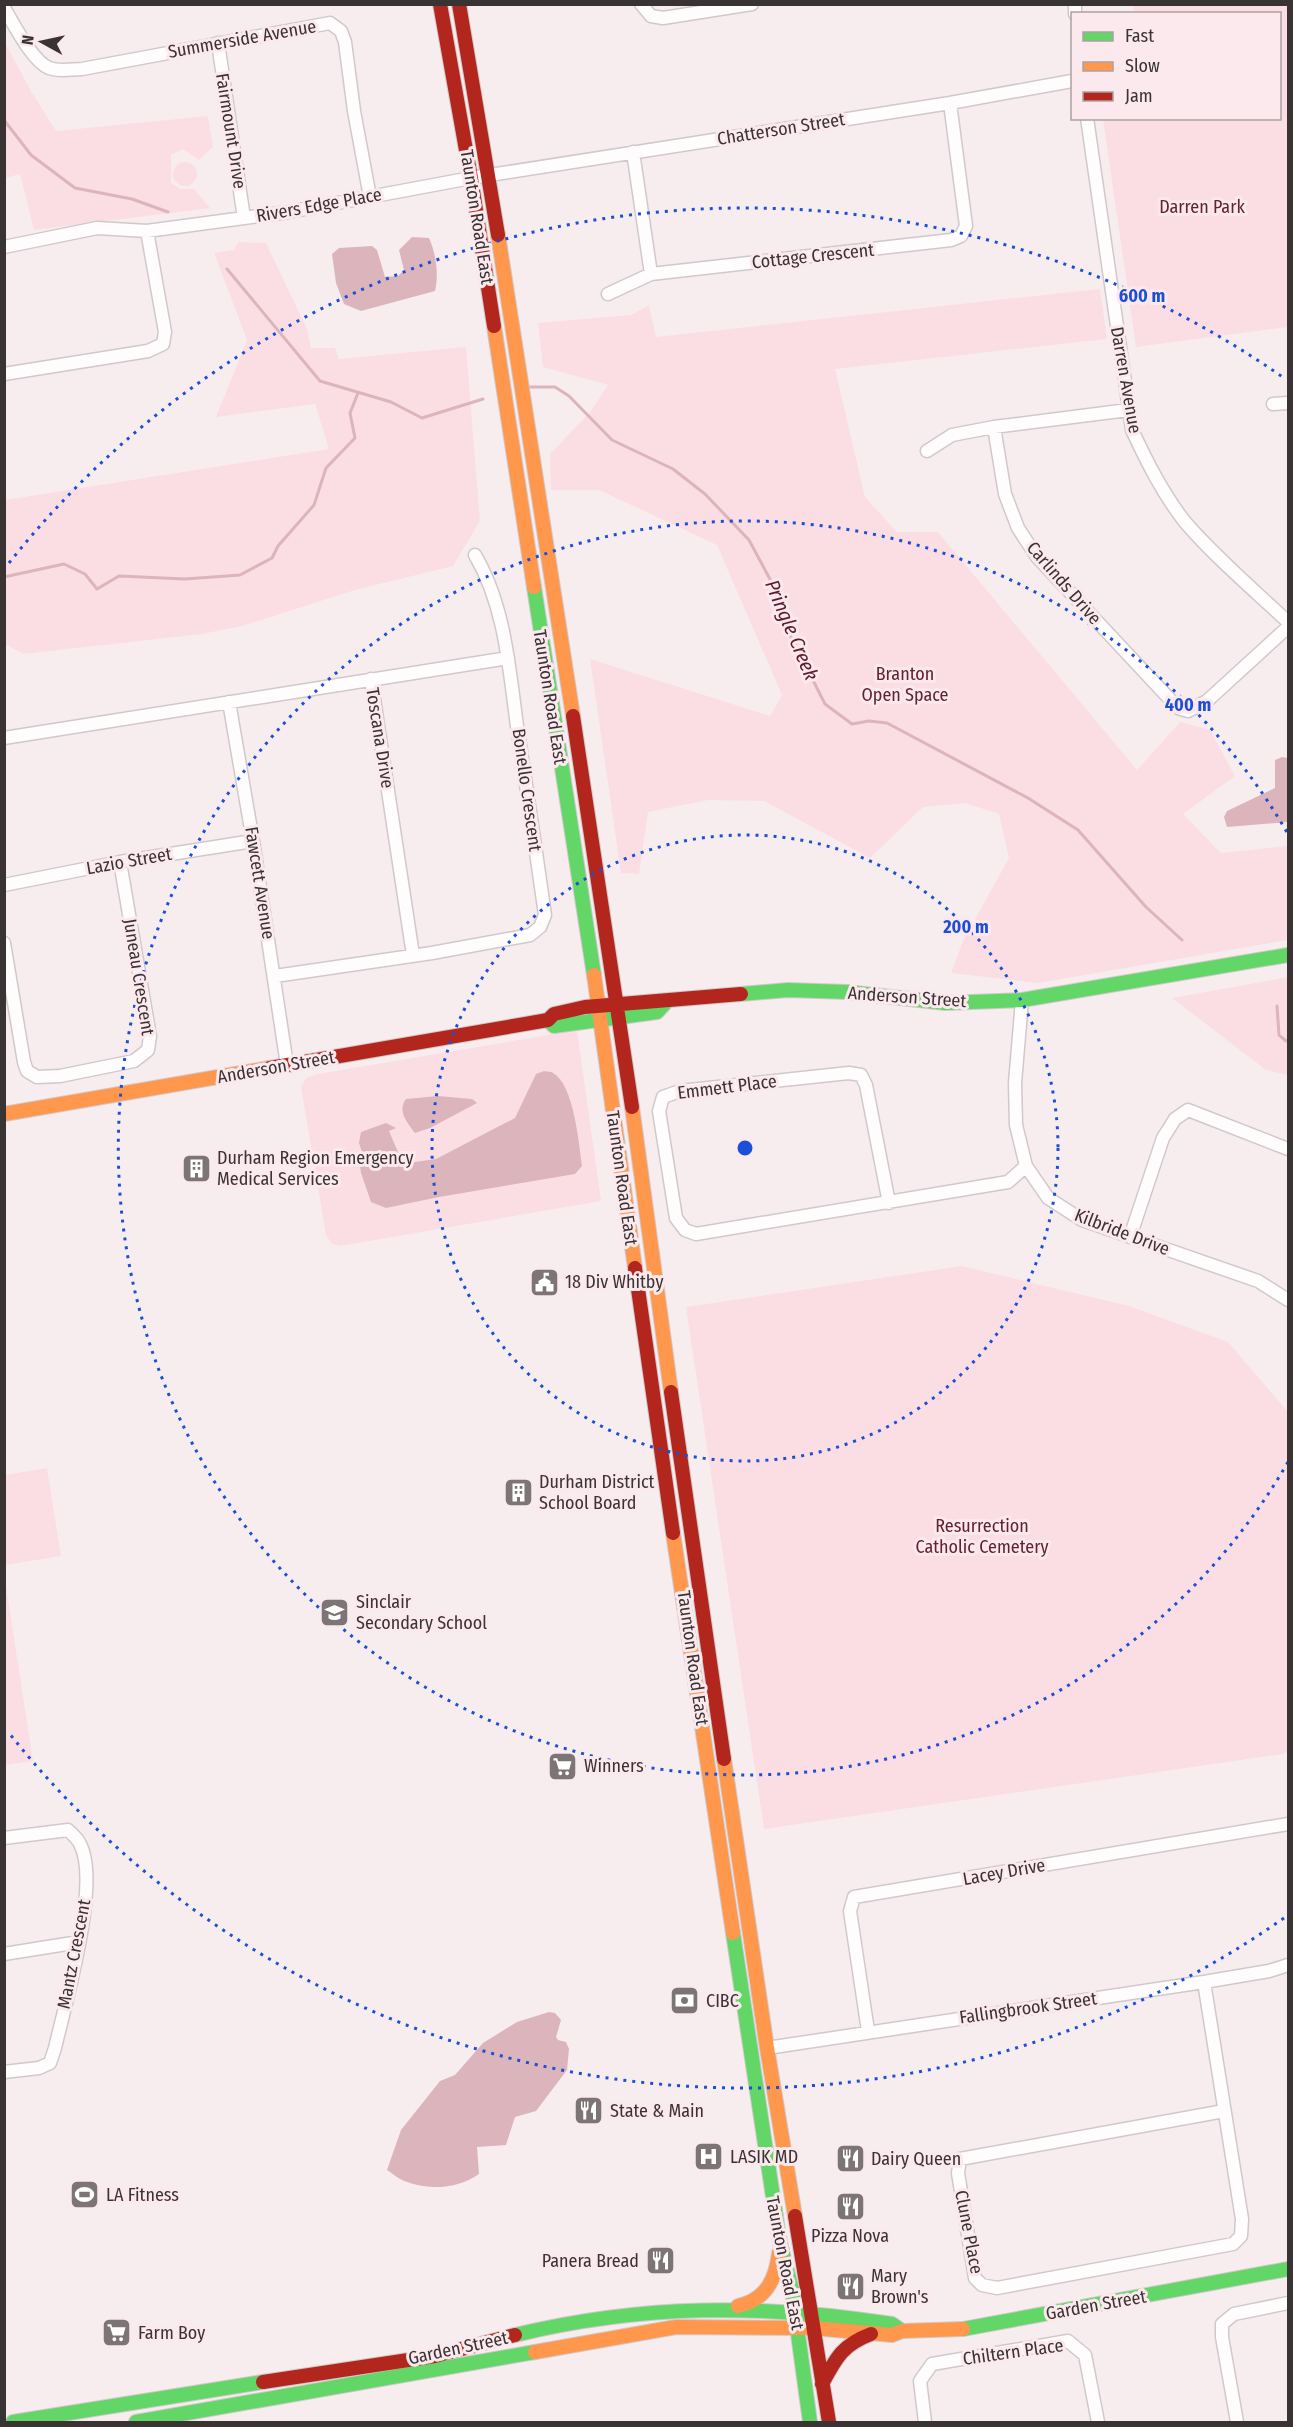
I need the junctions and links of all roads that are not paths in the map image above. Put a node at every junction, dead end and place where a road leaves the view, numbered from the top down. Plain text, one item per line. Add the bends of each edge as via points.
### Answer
1 (440, 4) edge
2 (459, 4) edge
3 (641, 4) edge
4 (752, 4) edge
5 (4, 8) edge
6 (218, 43) junction
7 (1071, 81) edge
8 (950, 103) junction
9 (1087, 120) edge
10 (633, 152) junction
11 (489, 175) junction
12 (471, 178) junction
13 (370, 197) junction
14 (244, 218) junction
15 (147, 231) junction
16 (4, 247) edge
17 (651, 274) junction
18 (608, 294) dead end
19 (4, 374) edge
20 (1273, 404) dead end
21 (1288, 404) edge
22 (1128, 410) junction
23 (994, 427) junction
24 (927, 451) dead end
25 (475, 555) dead end
26 (551, 575) junction
27 (533, 579) junction
28 (1288, 622) edge
29 (1288, 627) edge
30 (508, 658) junction
31 (565, 664) junction
32 (545, 667) junction
33 (371, 679) junction
34 (229, 702) junction
35 (4, 738) edge
36 (253, 841) junction
37 (120, 862) junction
38 (4, 885) edge
39 (4, 943) edge
40 (413, 955) junction
41 (1288, 955) edge
42 (275, 976) junction
43 (1022, 1000) junction
44 (598, 1005) junction
45 (618, 1010) junction
46 (548, 1020) junction
47 (601, 1020) junction
48 (287, 1065) junction
49 (4, 1114) edge
50 (1288, 1149) edge
51 (1026, 1166) junction
52 (889, 1203) junction
53 (1130, 1237) junction
54 (1288, 1299) edge
55 (1288, 1824) edge
56 (4, 1838) edge
57 (79, 1942) junction
58 (4, 1954) edge
59 (1288, 1965) edge
60 (1204, 1982) junction
61 (868, 2031) junction
62 (767, 2048) junction
63 (4, 2072) edge
64 (1224, 2111) junction
65 (780, 2243) junction
66 (1288, 2269) edge
67 (1288, 2303) edge
68 (725, 2308) junction
69 (795, 2311) junction
70 (811, 2312) junction
71 (813, 2328) junction
72 (798, 2329) junction
73 (902, 2331) junction
74 (872, 2333) junction
75 (822, 2384) junction
76 (13, 2422) edge
77 (136, 2422) edge
78 (810, 2422) edge
79 (829, 2422) edge
80 (925, 2422) edge
81 (1098, 2422) edge
82 (1236, 2422) edge

1 - 12 main road, Taunton Road East
2 - 11 main road, Taunton Road East
3 - 4 street via 651,16 663,18
5 - 6 street, Summerside Avenue via 33,54 47,67 59,70
6 - 13 street, Summerside Avenue via 330,23 341,31
6 - 14 street, Fairmount Drive
7 - 8 street, Chatterson Street
8 - 10 street, Chatterson Street
8 - 17 street, Cottage Crescent via 966,226 961,237
9 - 22 street, Darren Avenue
10 - 11 street, Chatterson Street
10 - 17 street
11 - 12 street, Rivers Edge Place
11 - 26 main road, Taunton Road East
12 - 13 street, Rivers Edge Place
12 - 27 main road, Taunton Road East
13 - 14 street, Rivers Edge Place
14 - 15 street, Rivers Edge Place
15 - 16 street, Rivers Edge Place via 97,228
15 - 19 street via 165,332 163,344 148,351
17 - 18 street
20 - 21 street
22 - 23 street
22 - 28 street, Darren Avenue via 1132,430 1148,465 1185,521
23 - 24 street via 952,435
23 - 29 street, Carlinds Drive via 1005,494 1018,528 1037,557 1178,708 1188,711 1207,701
25 - 30 street, Bonello Crescent via 496,600
26 - 27 main road
26 - 31 main road, Taunton Road East
27 - 32 main road, Taunton Road East
30 - 33 street
30 - 40 street, Bonello Crescent via 545,915 540,927 530,935
31 - 32 main road
31 - 45 main road, Taunton Road East
32 - 44 main road, Taunton Road East
33 - 34 street, Toscana Drive
33 - 40 street, Toscana Drive
34 - 35 street, Toscana Drive
34 - 36 street, Fawcett Avenue
36 - 37 street, Lazio Street
36 - 42 street, Fawcett Avenue
37 - 38 street, Lazio Street
37 - 39 street, Juneau Crescent via 150,1036 148,1050 134,1061 60,1076 37,1077 27,1071
40 - 42 street
41 - 43 main road, Anderson Street
42 - 48 street, Fawcett Avenue
43 - 45 main road, Anderson Street via 945,1003 788,990 667,1001 657,1012
43 - 51 street, Kilbride Drive via 1015,1114
44 - 45 main road, Anderson Street
44 - 46 main road, Anderson Street via 554,1014
44 - 47 main road, Taunton Road East
45 - 47 main road, Anderson Street
45 - 62 main road, Taunton Road East
46 - 47 main road, Anderson Street via 554,1026
46 - 48 main road, Anderson Street
47 - 65 main road, Taunton Road East via 727,1902
48 - 49 main road, Anderson Street
50 - 53 street via 1188,1110 1175,1119 1163,1138
51 - 52 street, Emmett Place via 1008,1182
51 - 53 street, Kilbride Drive via 1048,1198 1082,1220
52 - 52 street, Emmett Place via 696,1234 685,1230 676,1218 659,1111 663,1097 680,1091 849,1073 861,1075
53 - 54 street, Kilbride Drive via 1258,1281
55 - 61 street, Lacey Drive via 854,1897 850,1911
56 - 57 street, Mantz Crescent via 62,1829 80,1843 86,1860 86,1902
57 - 58 street
57 - 63 street, Mantz Crescent via 50,2063
59 - 60 street, Fallingbrook Street
60 - 61 street, Fallingbrook Street
60 - 64 street, Clune Place
61 - 62 street, Fallingbrook Street
62 - 70 main road, Taunton Road East
64 - 64 street, Clune Place via 960,2159 958,2173 975,2277 982,2285 997,2288 1233,2244 1241,2236 1242,2219
65 - 68 main road via 775,2277 768,2288 748,2305
65 - 69 main road, Taunton Road East
66 - 73 main road, Garden Street via 959,2330
67 - 82 street via 1234,2314 1222,2324
68 - 69 main road, Garden Street
68 - 76 main road, Garden Street via 592,2319 429,2357
69 - 70 main road, Garden Street
69 - 72 main road, Taunton Road East
70 - 71 main road, Taunton Road East
70 - 73 main road, Garden Street via 892,2324
71 - 72 main road, Garden Street
71 - 74 main road, Garden Street
71 - 75 main road, Taunton Road East
72 - 77 main road, Garden Street via 676,2327
72 - 78 main road, Taunton Road East
73 - 74 main road, Garden Street via 892,2335
74 - 75 main road via 841,2349
75 - 79 main road, Taunton Road East
80 - 81 street, Chiltern Place via 920,2381 932,2364 1068,2341 1085,2355

